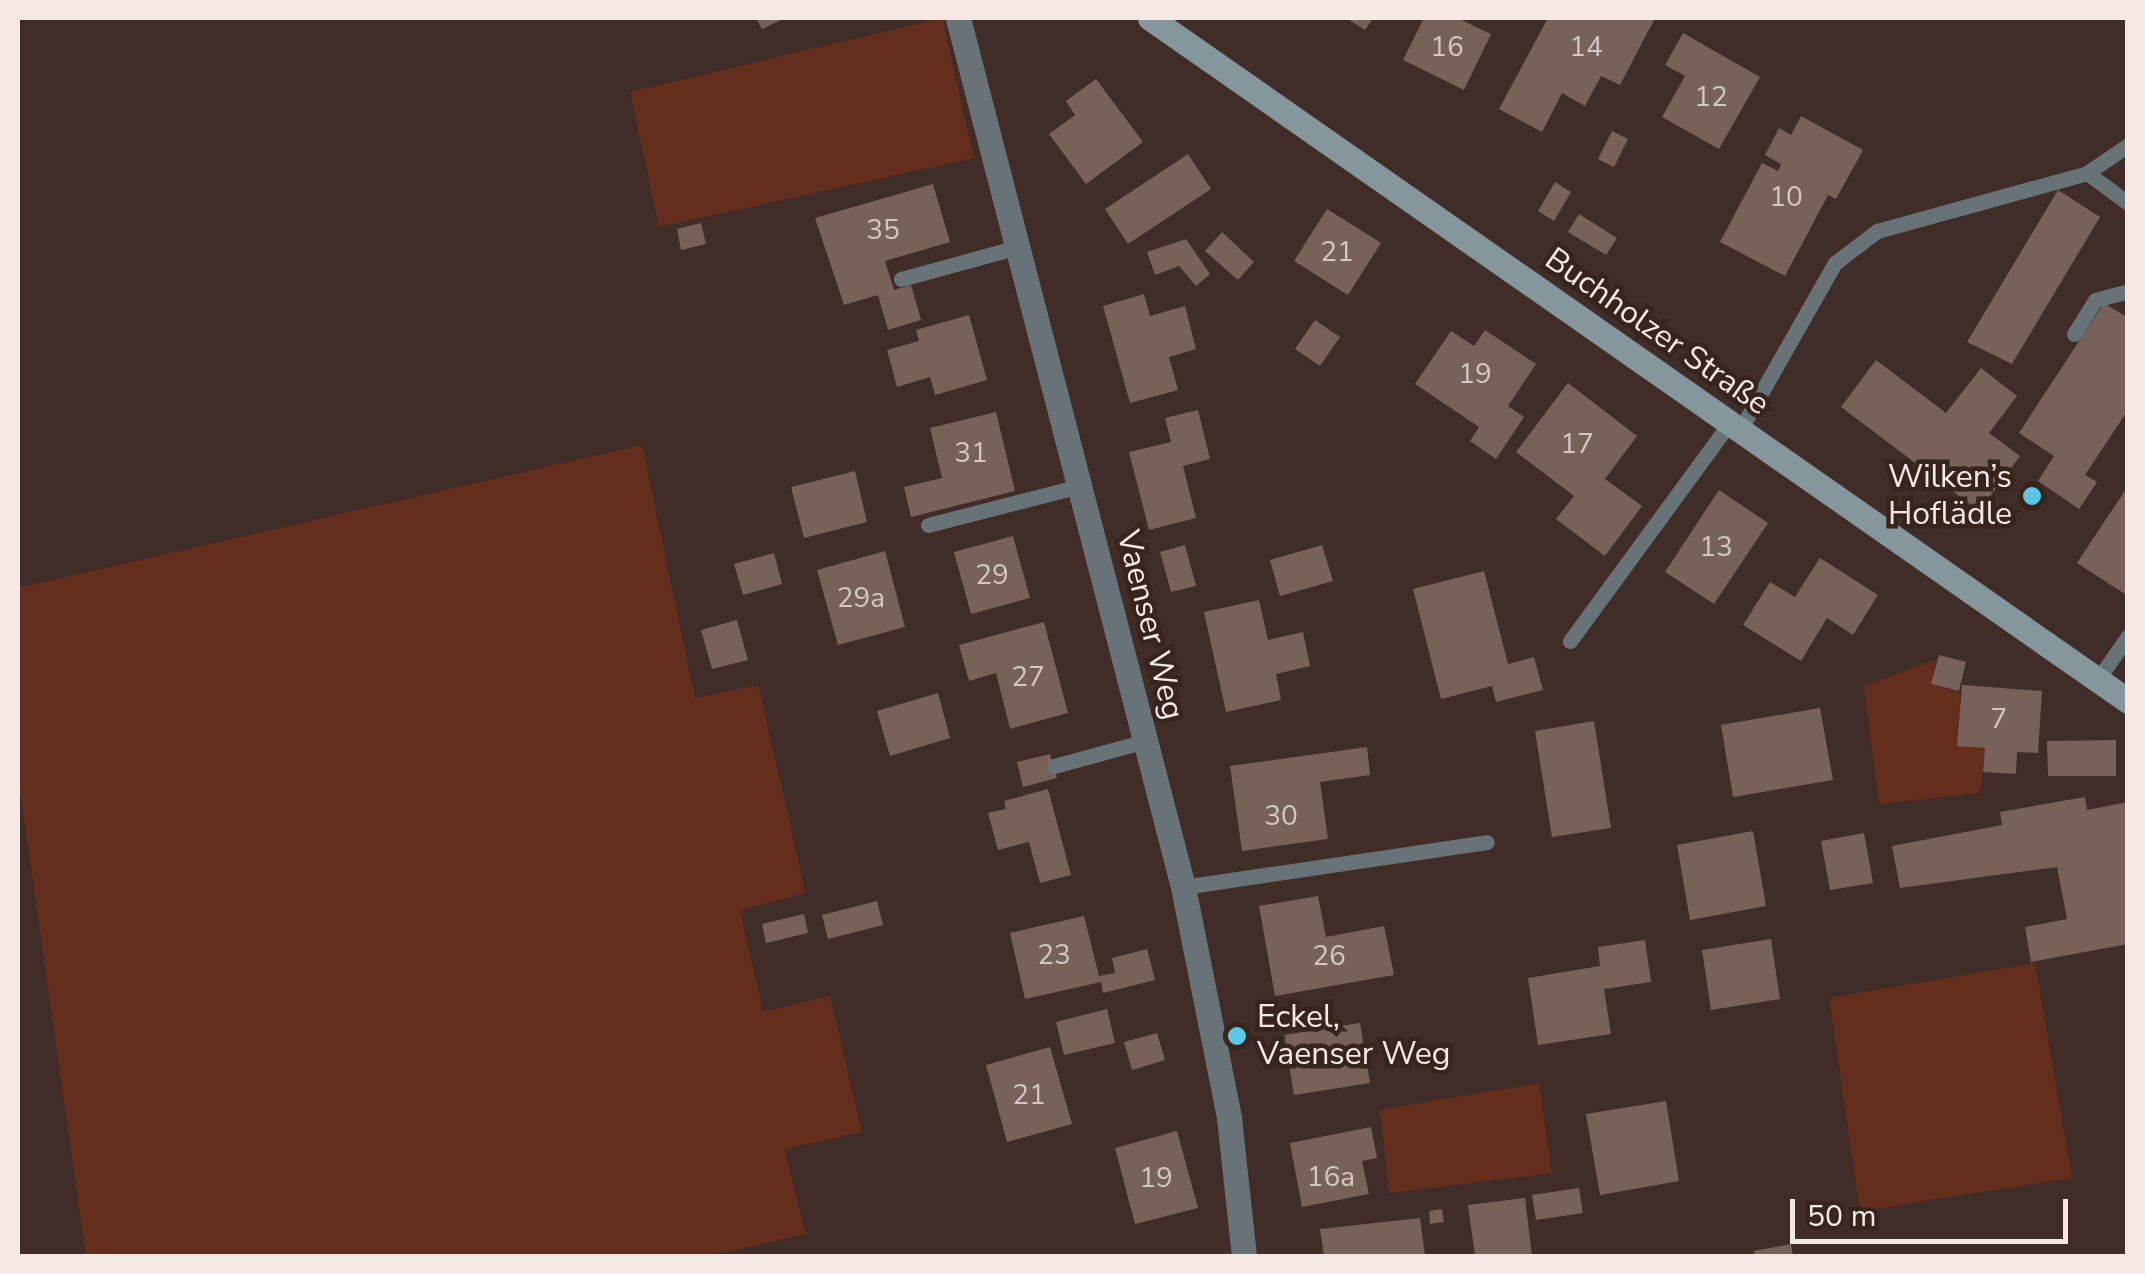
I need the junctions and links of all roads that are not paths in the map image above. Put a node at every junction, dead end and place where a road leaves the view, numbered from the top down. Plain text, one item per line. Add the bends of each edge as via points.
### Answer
1 (958, 18) edge
2 (1150, 18) edge
3 (2128, 145) edge
4 (2087, 174) junction
5 (2128, 203) edge
6 (1018, 247) junction
7 (901, 279) dead end
8 (2128, 291) edge
9 (2074, 334) dead end
10 (1735, 426) junction
11 (1080, 486) junction
12 (928, 525) dead end
13 (2128, 636) edge
14 (1570, 640) dead end
15 (2096, 682) junction
16 (2128, 701) edge
17 (1146, 741) junction
18 (1054, 766) dead end
19 (1487, 842) dead end
20 (1183, 888) junction
21 (1244, 1256) edge

1 - 6 street, Vaenser Weg
2 - 10 street, Buchholzer Straße
3 - 4 lane
4 - 5 lane
4 - 10 lane via 1877,231 1835,263
6 - 7 lane
6 - 11 street, Vaenser Weg
8 - 9 lane via 2095,300
10 - 14 lane
10 - 15 street, Buchholzer Straße
11 - 12 lane
11 - 17 street, Vaenser Weg
13 - 15 lane
15 - 16 street, Buchholzer Straße
17 - 18 lane
17 - 20 street, Vaenser Weg
19 - 20 lane
20 - 21 street, Vaenser Weg via 1230,1124

